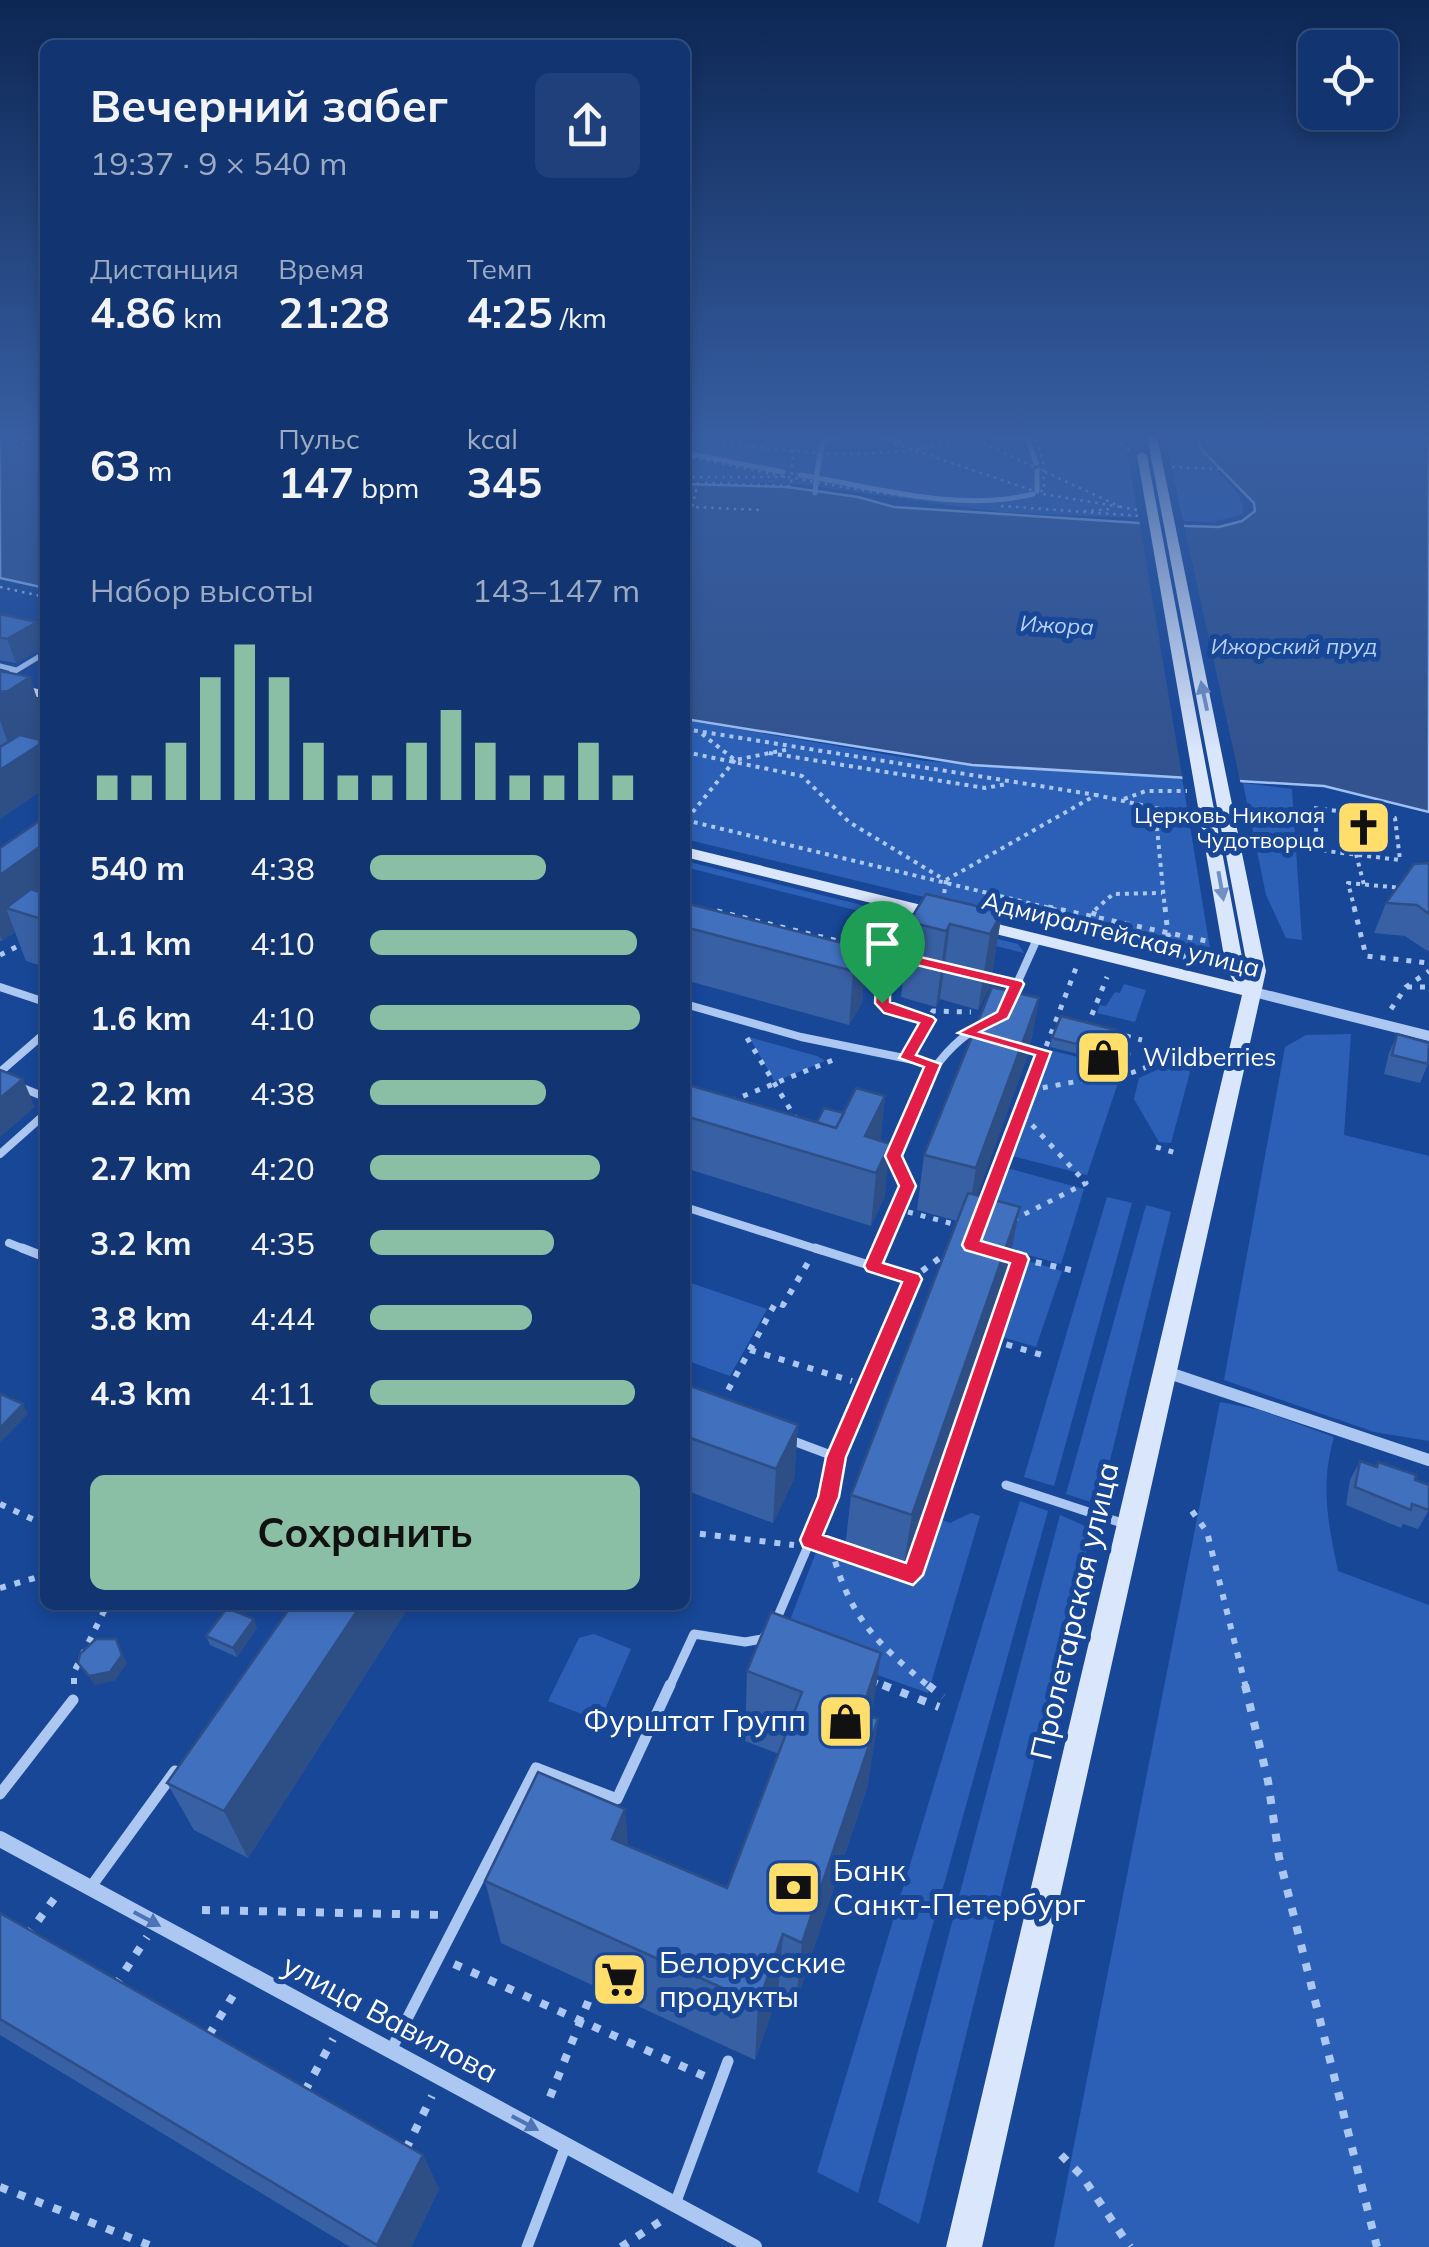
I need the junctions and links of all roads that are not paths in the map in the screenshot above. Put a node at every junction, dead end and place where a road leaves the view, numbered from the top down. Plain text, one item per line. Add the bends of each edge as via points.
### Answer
1 (1155, 541) edge
2 (1157, 541) edge
3 (40, 656) edge
4 (0, 666) edge
5 (16, 670) junction
6 (10, 686) edge
7 (40, 693) edge
8 (690, 853) edge
9 (1036, 939) junction
10 (899, 956) road end
11 (918, 961) edge
12 (973, 976) edge
13 (1017, 984) junction
14 (0, 988) edge
15 (1249, 991) junction
16 (40, 1000) edge
17 (690, 1005) edge
18 (1004, 1012) edge
19 (986, 1022) edge
20 (1429, 1036) edge
21 (40, 1038) edge
22 (933, 1064) junction
23 (0, 1075) edge
24 (40, 1094) edge
25 (40, 1118) edge
26 (0, 1154) edge
27 (690, 1209) edge
28 (8, 1243) dead end
29 (40, 1255) edge
30 (873, 1266) junction
31 (1165, 1372) junction
32 (779, 1436) edge
33 (836, 1457) junction
34 (1429, 1460) edge
35 (1006, 1485) dead end
36 (1130, 1526) junction
37 (73, 1700) road end
38 (184, 1760) edge
39 (0, 1794) edge
40 (0, 1839) edge
41 (90, 1888) junction
42 (391, 2051) junction
43 (728, 2061) dead end
44 (566, 2145) junction
45 (675, 2204) junction
46 (527, 2247) edge
47 (754, 2247) edge
48 (964, 2247) edge

1 -> 15 main road, Пролетарская улица via 1197,790 1235,968
15 -> 2 main road, Пролетарская улица via 1257,971 1224,791
3 - 5 lane
4 - 5 lane
5 - 6 lane
6 - 7 main road
8 - 9 main road, Адмиралтейская улица
9 - 13 lane
9 - 15 main road, Адмиралтейская улица
10 - 11 lane
12 - 13 lane
13 - 18 lane
14 - 16 lane
15 - 20 street, Адмиралтейская улица
15 - 31 main road, Пролетарская улица
17 - 22 lane
19 - 22 lane via 946,1045
21 - 23 lane
22 - 30 lane via 894,1156 907,1186
23 - 24 lane
25 - 26 lane
27 - 30 lane
28 - 29 lane
30 - 33 lane via 912,1279
31 - 34 street
31 - 36 main road, Пролетарская улица
32 - 33 lane
33 - 42 lane via 829,1497 773,1626 762,1639 744,1642 694,1634 617,1798 536,1768
35 - 36 lane
36 - 48 main road, Пролетарская улица
37 - 39 lane
38 - 41 lane
40 - 41 street, улица Вавилова
41 -> 42 street, улица Вавилова
42 -> 44 street, улица Вавилова
43 - 45 lane
44 - 45 street, улица Вавилова
44 - 46 lane
45 - 47 street, улица Вавилова

